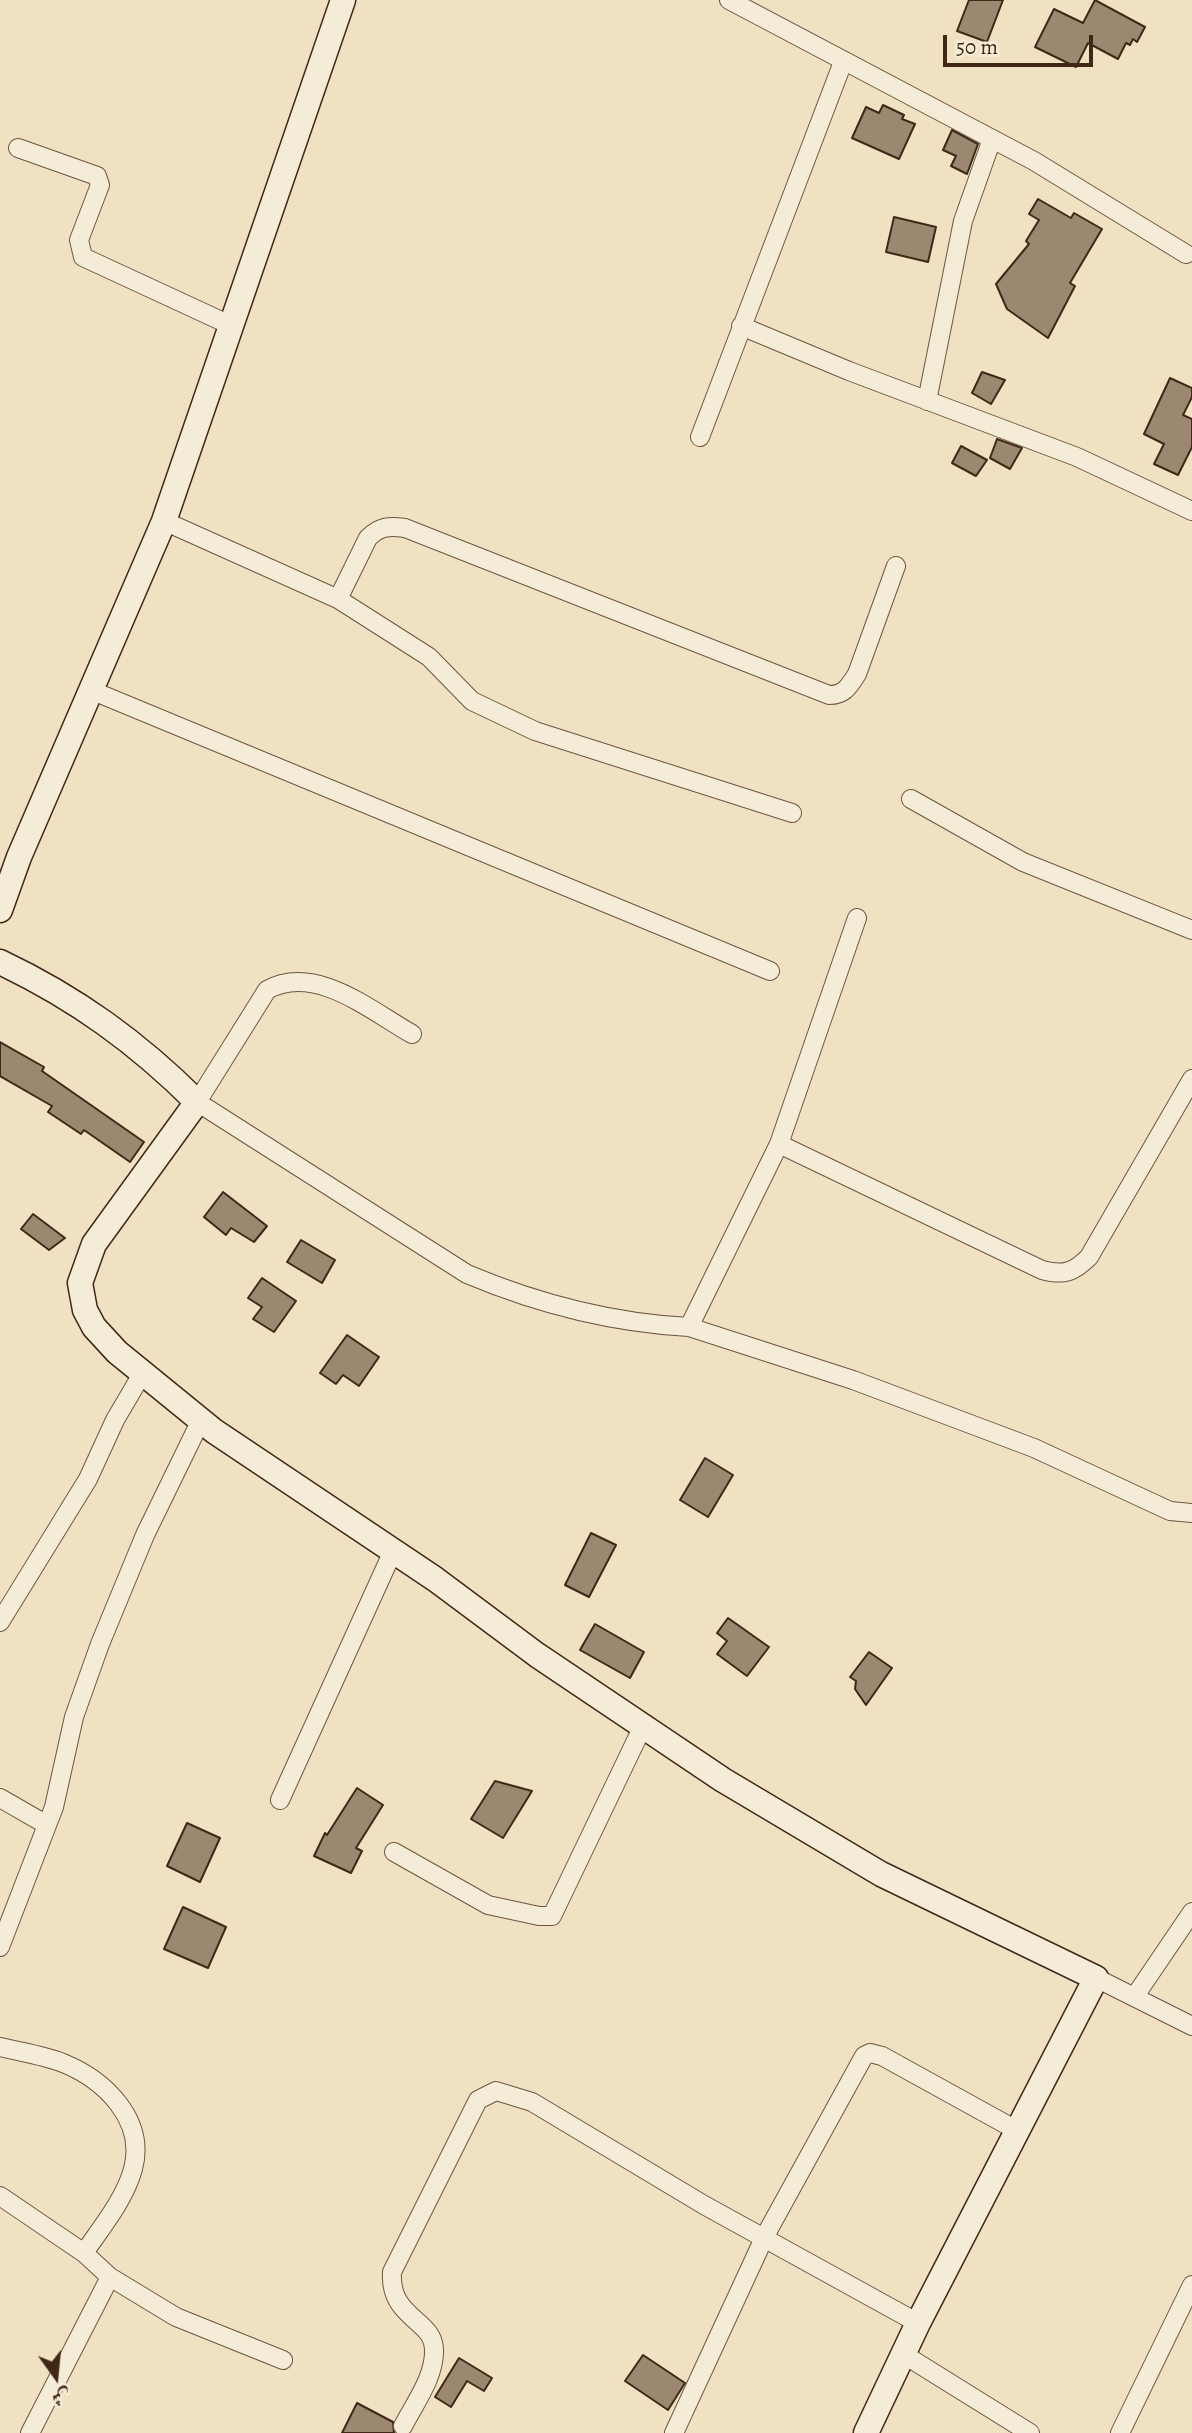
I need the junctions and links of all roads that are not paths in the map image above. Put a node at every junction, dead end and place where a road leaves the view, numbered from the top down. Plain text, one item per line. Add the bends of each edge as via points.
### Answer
1 (343, 0) edge
2 (729, 0) edge
3 (843, 62) junction
4 (992, 139) junction
5 (18, 148) dead end
6 (1186, 254) dead end
7 (230, 325) junction
8 (741, 327) junction
9 (927, 401) junction
10 (700, 437) dead end
11 (1192, 511) edge
12 (164, 521) junction
13 (895, 566) dead end
14 (338, 598) junction
15 (93, 691) junction
16 (911, 799) dead end
17 (792, 813) dead end
18 (0, 910) edge
19 (857, 918) dead end
20 (1192, 930) edge
21 (0, 962) edge
22 (770, 971) dead end
23 (412, 1034) dead end
24 (1191, 1083) edge
25 (197, 1102) junction
26 (779, 1144) junction
27 (689, 1327) junction
28 (142, 1374) junction
29 (201, 1420) junction
30 (1192, 1513) edge
31 (393, 1552) junction
32 (0, 1622) edge
33 (643, 1726) junction
34 (0, 1798) edge
35 (280, 1800) dead end
36 (47, 1825) junction
37 (394, 1852) dead end
38 (1192, 1912) edge
39 (0, 1947) edge
40 (1096, 1978) junction
41 (1135, 1996) junction
42 (1192, 2026) edge
43 (0, 2047) edge
44 (1018, 2131) junction
45 (0, 2196) edge
46 (765, 2235) junction
47 (84, 2253) junction
48 (110, 2277) junction
49 (1192, 2285) edge
50 (918, 2323) junction
51 (903, 2354) junction
52 (283, 2360) dead end
53 (403, 2426) dead end
54 (30, 2433) edge
55 (674, 2433) edge
56 (866, 2433) edge
57 (1030, 2433) edge
58 (1120, 2433) edge

1 - 7 street
2 - 3 street
3 - 4 street
3 - 8 street
4 - 6 street
4 - 9 street via 963,221
5 - 7 street via 97,176 100,185 79,240 83,257
7 - 12 street
8 - 9 street
8 - 10 street
9 - 11 street via 1077,457
12 - 14 street
12 - 15 street
13 - 14 street via 857,674 847,690 837,695 405,528 375,530
14 - 17 street via 429,657 472,701 536,730
15 - 18 street
15 - 22 street
16 - 20 street via 1023,862
19 - 26 street
21 - 25 street via 91,1011 159,1064
23 - 25 street via 327,986 296,981 279,984 267,990
24 - 26 street via 1089,1257 1074,1272 1042,1270
25 - 27 street via 467,1274 506,1290 581,1310 647,1325
25 - 28 street via 94,1244 79,1283 94,1327
26 - 27 street
27 - 30 street via 866,1384 1034,1448 1170,1511
28 - 29 street
28 - 32 street via 88,1479
29 - 31 street
29 - 36 street via 145,1535 100,1644 74,1717
31 - 33 street
31 - 35 street
33 - 37 street via 552,1916 488,1905
33 - 40 street via 723,1780 881,1874
34 - 36 street
36 - 39 street
38 - 41 street
40 - 41 street
40 - 44 street
41 - 42 street
43 - 47 street via 62,2063 102,2084 128,2118 137,2144 132,2171
44 - 46 street via 870,2053 857,2063
44 - 50 street
45 - 47 street
46 - 50 street
46 - 53 street via 704,2205 532,2102 507,2092 488,2093 478,2100 392,2272 395,2298 427,2331 435,2348 430,2374
46 - 55 street
47 - 48 street
48 - 52 street via 176,2317
48 - 54 street
49 - 58 street
50 - 51 street
51 - 56 street
51 - 57 street

